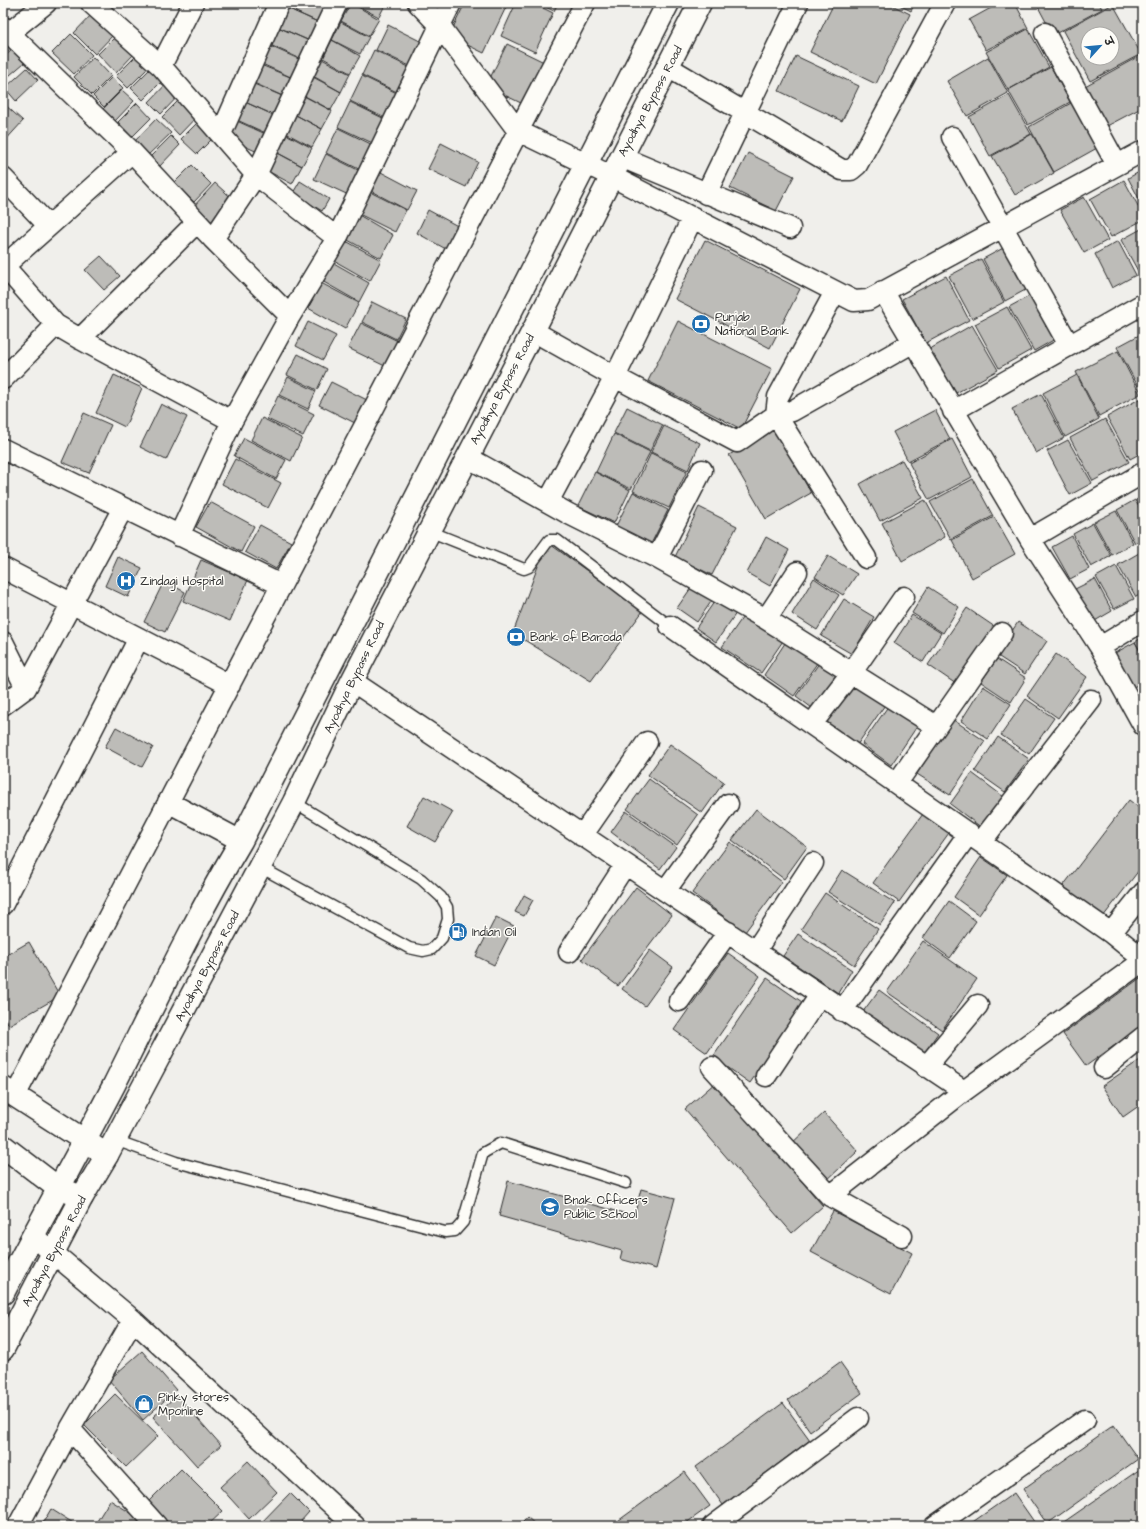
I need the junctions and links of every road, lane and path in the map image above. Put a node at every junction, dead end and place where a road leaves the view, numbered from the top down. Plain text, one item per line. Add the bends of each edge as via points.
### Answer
1 (46, 3) edge
2 (91, 3) edge
3 (193, 3) edge
4 (278, 3) edge
5 (338, 3) edge
6 (418, 3) edge
7 (451, 3) edge
8 (585, 3) edge
9 (668, 3) edge
10 (700, 3) edge
11 (798, 3) edge
12 (945, 3) edge
13 (440, 26) junction
14 (6, 30) edge
15 (1045, 33) dead end
16 (161, 66) junction
17 (668, 67) junction
18 (744, 113) junction
19 (518, 131) junction
20 (222, 134) junction
21 (952, 137) dead end
22 (1143, 151) edge
23 (132, 152) junction
24 (621, 157) junction
25 (586, 163) junction
26 (1117, 165) junction
27 (256, 175) junction
28 (611, 176) junction
29 (3, 178) edge
30 (706, 194) junction
31 (693, 217) junction
32 (197, 222) junction
33 (48, 225) junction
34 (1003, 226) junction
35 (790, 228) dead end
36 (337, 238) junction
37 (213, 239) junction
38 (883, 291) junction
39 (835, 292) junction
40 (1143, 304) edge
41 (290, 316) junction
42 (56, 325) junction
43 (533, 331) junction
44 (80, 339) junction
45 (912, 343) junction
46 (1069, 345) junction
47 (615, 377) junction
48 (3, 379) edge
49 (953, 411) junction
50 (776, 415) junction
51 (232, 421) junction
52 (3, 449) edge
53 (467, 457) junction
54 (702, 470) dead end
55 (1143, 473) edge
56 (548, 502) junction
57 (123, 508) junction
58 (429, 531) junction
59 (179, 536) junction
60 (1030, 539) junction
61 (657, 558) junction
62 (866, 558) dead end
63 (3, 568) edge
64 (797, 572) dead end
65 (281, 585) junction
66 (904, 597) dead end
67 (72, 604) junction
68 (766, 619) junction
69 (1143, 621) edge
70 (670, 626) joint
71 (1002, 633) dead end
72 (139, 638) junction
73 (3, 642) edge
74 (1100, 647) junction
75 (852, 672) junction
76 (352, 681) junction
77 (230, 685) junction
78 (26, 688) junction
79 (1091, 700) dead end
80 (3, 705) edge
81 (812, 724) junction
82 (936, 726) junction
83 (1143, 726) edge
84 (647, 742) dead end
85 (897, 783) junction
86 (168, 802) junction
87 (294, 802) junction
88 (728, 804) dead end
89 (582, 836) junction
90 (975, 838) junction
91 (241, 841) junction
92 (813, 863) dead end
93 (625, 865) junction
94 (260, 867) junction
95 (220, 879) junction
96 (665, 891) junction
97 (1143, 893) edge
98 (246, 894) junction
99 (3, 904) edge
100 (728, 932) junction
101 (1111, 933) junction
102 (756, 950) junction
103 (568, 952) dead end
104 (1143, 960) edge
105 (820, 996) junction
106 (679, 1001) dead end
107 (978, 1005) dead end
108 (842, 1011) junction
109 (1143, 1037) edge
110 (712, 1067) dead end
111 (926, 1067) junction
112 (1104, 1068) dead end
113 (766, 1076) dead end
114 (964, 1091) junction
115 (9, 1092) edge
116 (85, 1142) junction
117 (3, 1147) edge
118 (111, 1147) junction
119 (626, 1183) dead end
120 (58, 1188) junction
121 (830, 1196) junction
122 (82, 1197) junction
123 (32, 1236) junction
124 (902, 1236) dead end
125 (53, 1252) junction
126 (3, 1293) edge
127 (133, 1320) junction
128 (3, 1349) edge
129 (858, 1418) dead end
130 (1086, 1420) dead end
131 (70, 1429) junction
132 (18, 1526) edge
133 (157, 1526) edge
134 (355, 1526) edge
135 (713, 1526) edge
136 (935, 1526) edge

1 - 14 street
2 - 16 street
3 - 16 street
4 - 20 street
5 - 27 street
6 - 13 street
7 - 13 street
8 - 19 street
9 - 25 main road
10 - 17 main road, Ayodhya Bypass Road
11 - 18 street
12 - 18 street via 857,165 851,170 842,170
13 - 19 street
13 - 36 street
14 - 23 street
15 - 26 street
16 - 20 street
17 - 18 street
17 - 24 main road, Ayodhya Bypass Road
18 - 30 street
19 - 25 street
19 - 65 street
20 - 27 street
21 - 34 street
22 - 26 street
23 - 32 street
23 - 33 street
24 - 28 main road, Ayodhya Bypass Road
24 - 30 street
25 - 28 street
25 - 91 main road
26 - 34 street
27 - 36 street
27 - 37 street
28 - 31 street
28 - 43 main road, Ayodhya Bypass Road
29 - 33 street
30 - 35 street
31 - 39 street
31 - 47 street
32 - 37 street
32 - 44 street
33 - 42 street via 4,266
34 - 38 street
34 - 46 street
36 - 41 street
37 - 41 street
38 - 39 street via 868,300 854,301
38 - 45 street
39 - 50 street via 778,397
40 - 46 street
41 - 51 street
42 - 44 street
42 - 48 street
43 - 47 street
43 - 53 main road, Ayodhya Bypass Road
44 - 51 street
45 - 49 street
45 - 50 street via 792,411
46 - 49 street
47 - 50 street via 737,442
47 - 56 street
49 - 60 street
50 - 62 street
51 - 59 street
52 - 57 street
53 - 56 street
53 - 58 main road, Ayodhya Bypass Road
54 - 61 street
55 - 60 street
56 - 61 street
57 - 59 street
57 - 67 street
58 - 70 lane via 524,569 529,567 549,540 557,540
58 - 76 main road, Ayodhya Bypass Road
59 - 65 street
60 - 74 street
61 - 68 street
63 - 67 street
64 - 68 street
65 - 77 street
66 - 75 street
67 - 72 street
67 - 78 street
68 - 75 street
69 - 74 street
70 - 81 street
71 - 82 street
72 - 77 street
72 - 99 street
73 - 78 street
74 - 83 street
75 - 81 street
75 - 82 street
76 - 87 main road, Ayodhya Bypass Road
76 - 89 street
77 - 86 street
78 - 80 street
79 - 90 street
81 - 85 street
82 - 85 street
84 - 89 street
85 - 90 street
86 - 91 street
86 - 115 street
87 - 94 main road, Ayodhya Bypass Road
87 - 94 lane via 428,884 447,907 448,919 442,938 432,949 423,951 409,948
88 - 96 street
89 - 93 street
90 - 101 street
90 - 108 street
91 - 95 main road
92 - 102 street
93 - 96 street
93 - 103 street
94 - 98 main road, Ayodhya Bypass Road
95 - 98 main road
95 - 116 main road
96 - 100 street
97 - 101 street
98 - 118 main road, Ayodhya Bypass Road
100 - 102 street
100 - 106 street
101 - 104 street
102 - 105 street
104 - 114 street
105 - 108 street
105 - 113 street
107 - 111 street
108 - 111 street
109 - 112 street
110 - 121 street
111 - 114 street
114 - 121 street
115 - 116 main road
116 - 118 main road
116 - 120 main road
117 - 120 main road
118 - 119 lane via 445,1232 455,1231 463,1222 483,1153 501,1143
118 - 122 main road, Ayodhya Bypass Road
120 - 122 main road
120 - 123 main road
121 - 124 street
122 - 125 main road, Ayodhya Bypass Road
123 - 125 street
123 - 126 main road
125 - 127 street
125 - 128 main road, Ayodhya Bypass Road
127 - 131 street
127 - 134 street
129 - 135 street
130 - 136 street
131 - 132 street
131 - 133 street

